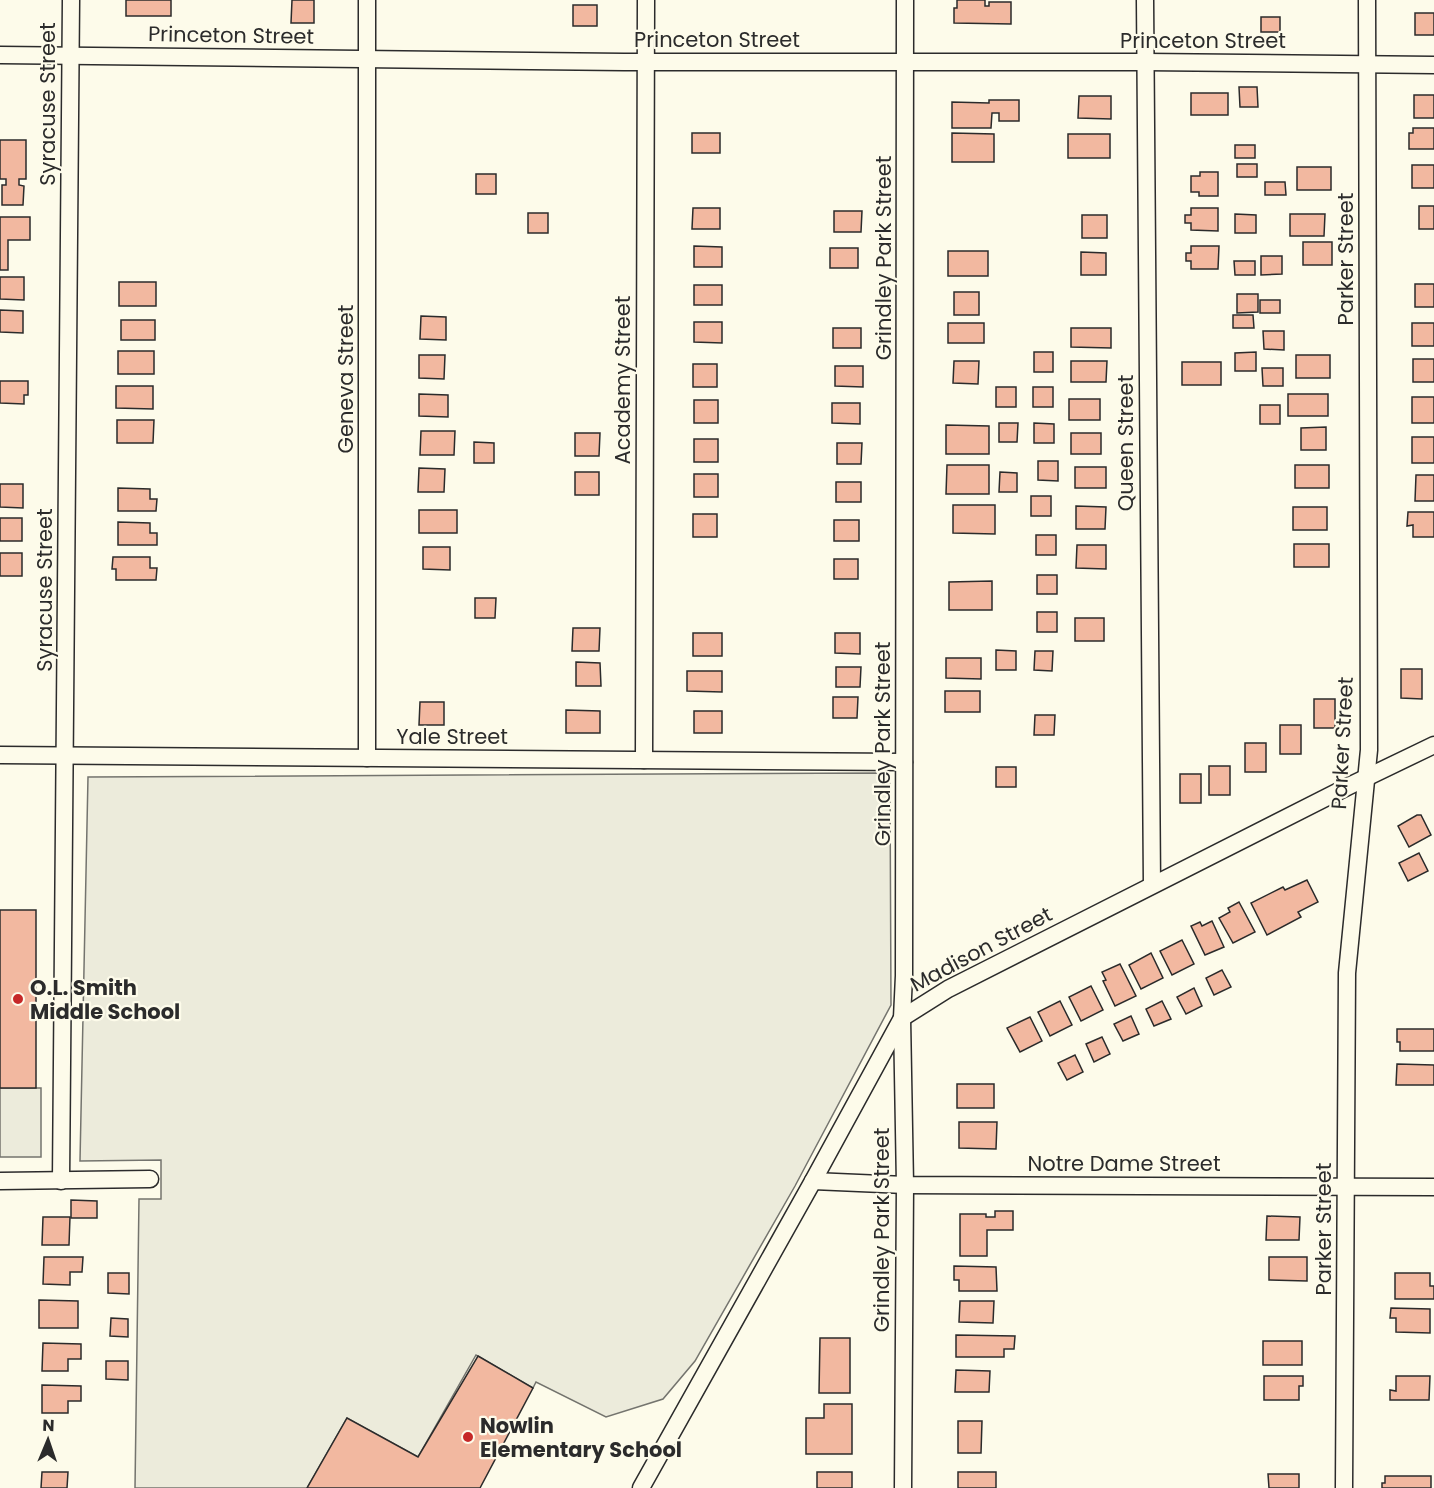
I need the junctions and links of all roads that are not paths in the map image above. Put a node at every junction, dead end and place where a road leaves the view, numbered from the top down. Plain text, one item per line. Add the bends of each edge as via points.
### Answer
1 (71, 0) edge
2 (367, 0) edge
3 (646, 0) edge
4 (905, 0) edge
5 (1145, 0) edge
6 (1367, 0) edge
7 (0, 56) edge
8 (70, 56) junction
9 (367, 59) junction
10 (645, 62) junction
11 (906, 62) junction
12 (1145, 62) junction
13 (1367, 64) junction
14 (1434, 65) edge
15 (1434, 745) edge
16 (0, 755) edge
17 (65, 756) junction
18 (367, 758) junction
19 (644, 760) junction
20 (904, 762) junction
21 (1367, 778) junction
22 (1152, 885) junction
23 (902, 1018) junction
24 (150, 1179) dead end
25 (0, 1181) edge
26 (62, 1181) junction
27 (813, 1181) junction
28 (905, 1185) junction
29 (1345, 1187) junction
30 (1434, 1187) edge
31 (640, 1488) edge
32 (903, 1488) edge
33 (1344, 1488) edge

1 - 8 street, Syracuse Street
2 - 9 street, Geneva Street
3 - 10 street, Academy Street
4 - 11 street, Grindley Park Street
5 - 12 street, Queen Street
6 - 13 street, Parker Street
7 - 8 street, Princeton Street
8 - 9 street, Princeton Street
8 - 17 street, Syracuse Street
9 - 10 street, Princeton Street
9 - 18 street, Geneva Street
10 - 11 street, Princeton Street
10 - 19 street, Academy Street
11 - 12 street, Princeton Street
11 - 20 street, Grindley Park Street
12 - 13 street, Princeton Street
12 - 22 street, Queen Street
13 - 14 street, Princeton Street
13 - 21 street, Parker Street
15 - 21 street, Madison Street
16 - 17 street, Yale Street
17 - 18 street, Yale Street
17 - 26 street, Syracuse Street
18 - 19 street, Yale Street
19 - 20 street, Yale Street
20 - 23 street, Grindley Park Street
21 - 22 street, Madison Street
21 - 29 street, Parker Street via 1347,973
22 - 23 street, Madison Street via 948,989
23 - 27 street, Madison Street
23 - 28 street, Grindley Park Street
24 - 26 street
25 - 26 street
27 - 28 street, Notre Dame Street
27 - 31 street, Madison Street
28 - 29 street, Notre Dame Street
28 - 32 street, Grindley Park Street
29 - 30 street, Notre Dame Street
29 - 33 street, Parker Street

